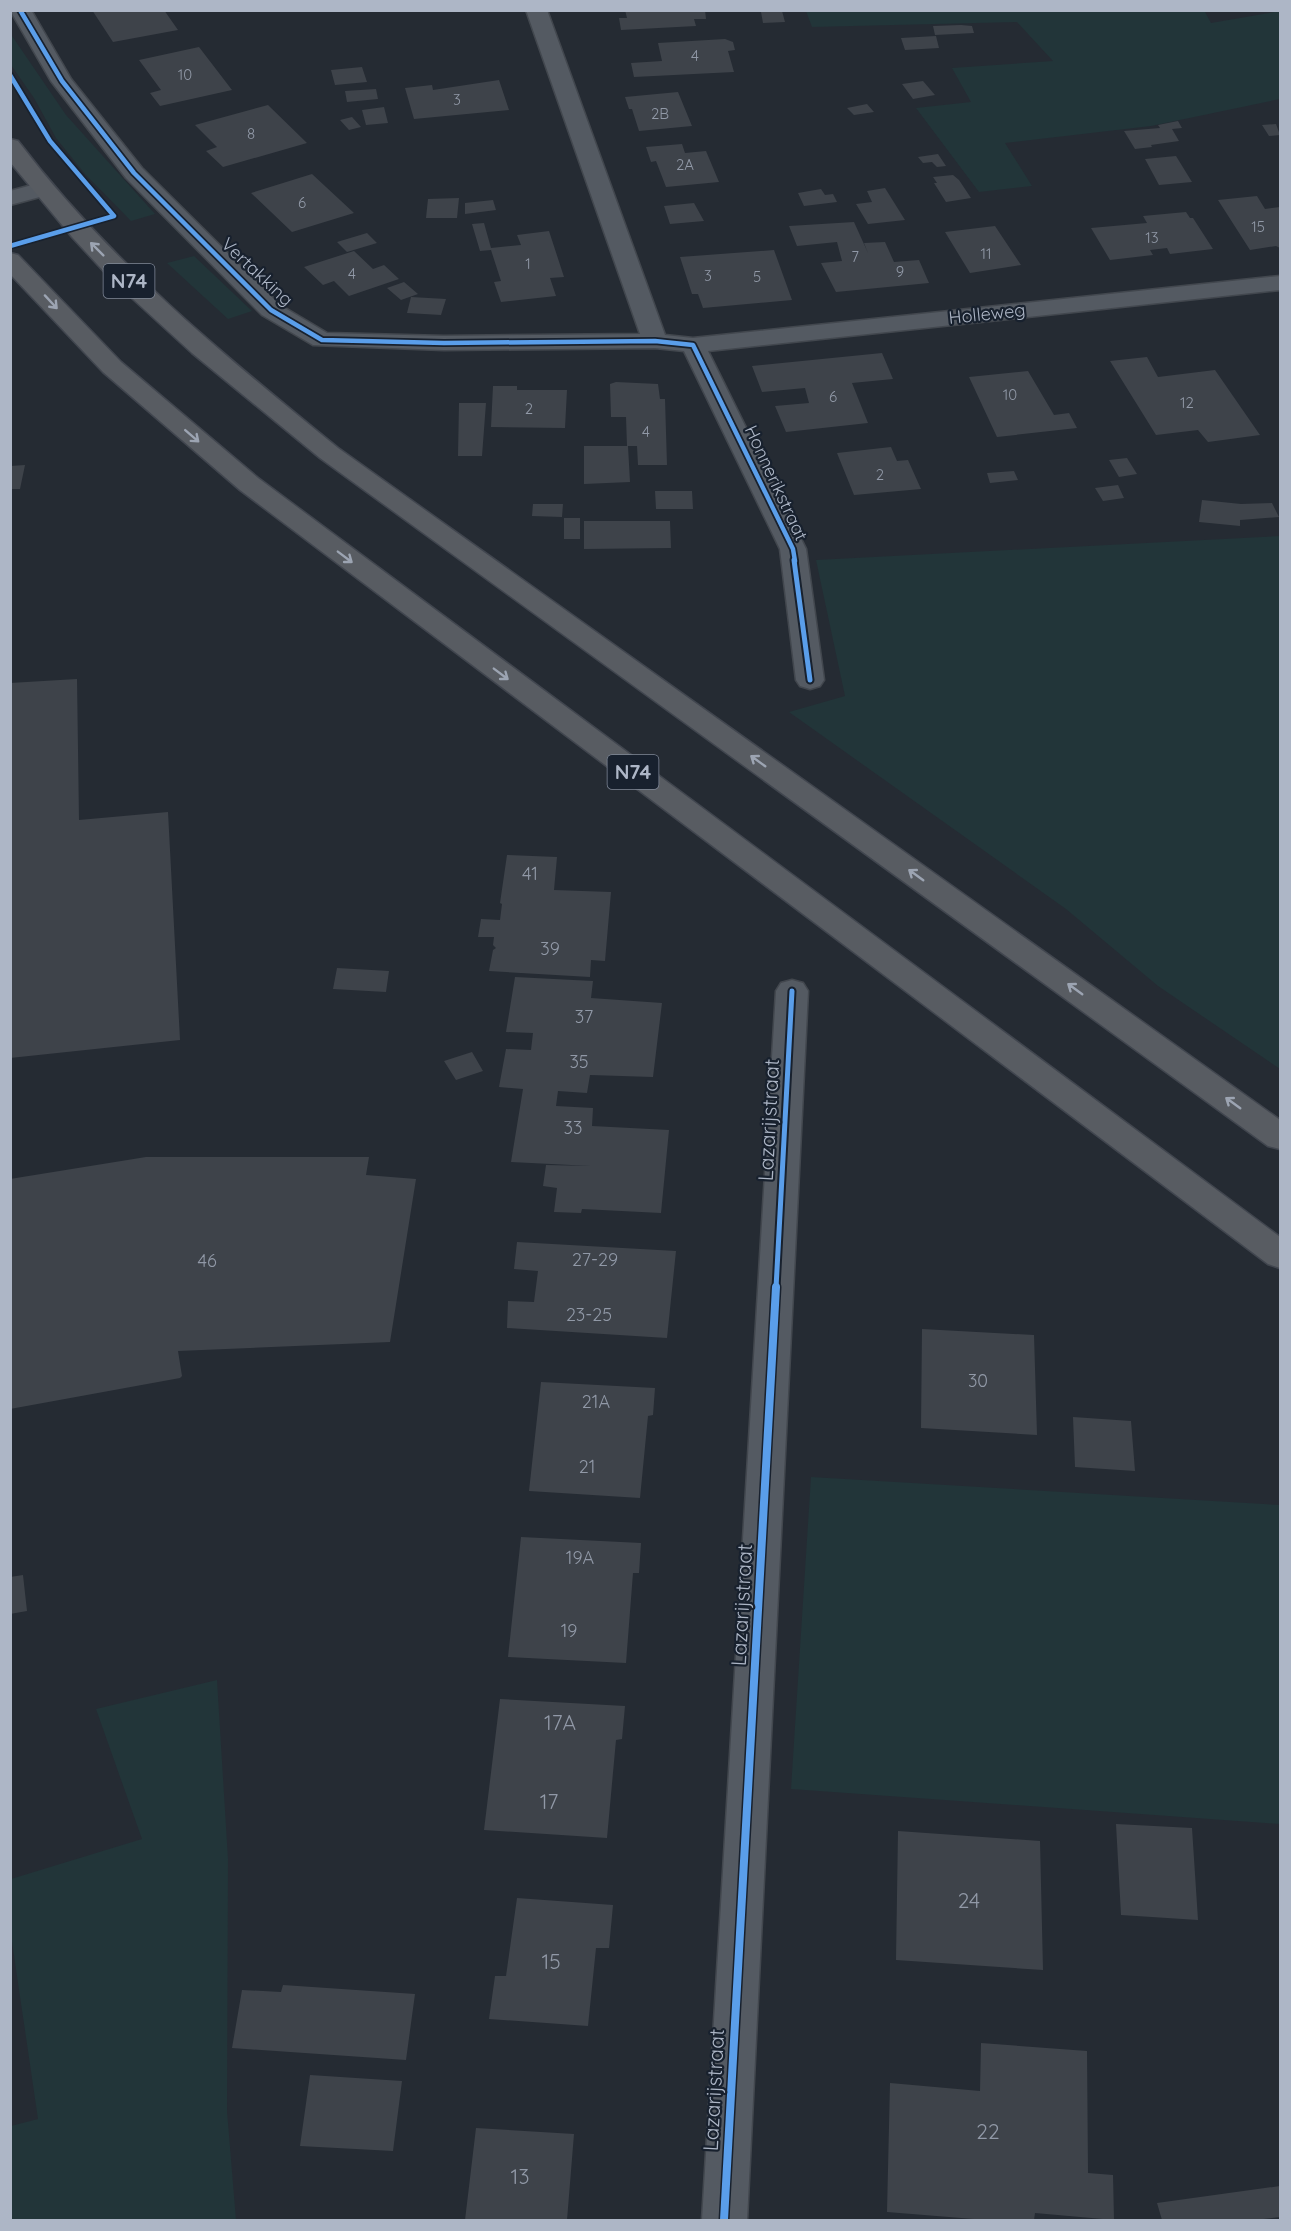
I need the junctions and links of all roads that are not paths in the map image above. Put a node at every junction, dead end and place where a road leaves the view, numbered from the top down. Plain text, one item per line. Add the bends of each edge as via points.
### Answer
1 (20, 10) edge
2 (536, 10) edge
3 (14, 157) edge
4 (43, 189) junction
5 (10, 198) edge
6 (10, 260) edge
7 (1281, 283) edge
8 (656, 341) junction
9 (693, 345) junction
10 (810, 680) dead end
11 (792, 991) dead end
12 (1281, 1137) edge
13 (1281, 1255) edge
14 (724, 2220) edge

1 - 8 street, Vertakking via 62,81 134,173 271,310 322,340
2 - 8 street
3 - 4 highway, N74
4 - 5 street
12 -> 4 highway, N74 via 329,453 183,334 89,241
6 -> 13 highway, N74 via 112,367 249,484
7 - 9 street, Holleweg
8 - 9 street
9 - 10 street, Honnerikstraat via 793,549
11 - 14 street, Lazarijstraat

